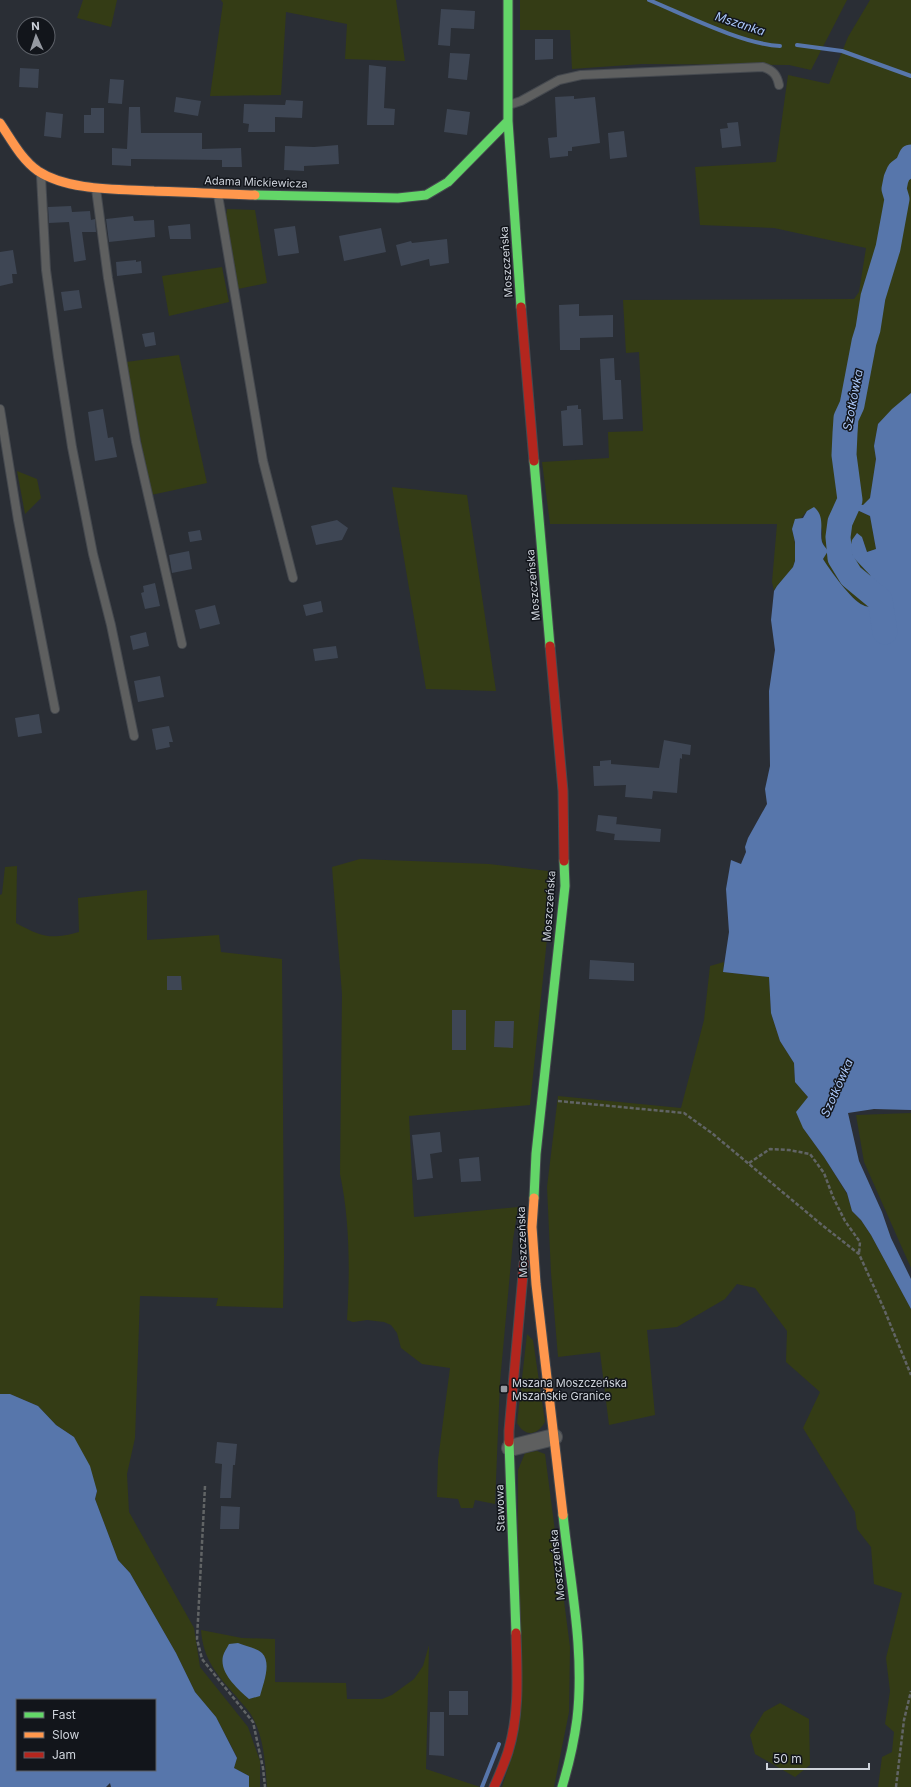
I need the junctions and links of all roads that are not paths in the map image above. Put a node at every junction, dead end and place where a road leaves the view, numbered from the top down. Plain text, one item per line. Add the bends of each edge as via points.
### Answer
1 (508, 0) edge
2 (779, 86) dead end
3 (507, 105) junction
4 (508, 121) junction
5 (0, 123) edge
6 (41, 172) junction
7 (95, 186) junction
8 (218, 194) junction
9 (0, 409) edge
10 (293, 578) dead end
11 (182, 644) dead end
12 (55, 709) dead end
13 (134, 736) dead end
14 (532, 1227) junction
15 (554, 1437) junction
16 (510, 1448) junction
17 (494, 1787) edge
18 (562, 1787) edge

1 - 3 street, Moszczeńska
2 - 3 lane via 774,73 763,67 591,74 559,80 522,101
3 - 4 street, Moszczeńska
4 - 8 street, Adama Mickiewicza via 448,182 426,195 398,198
4 - 14 street, Moszczeńska via 518,273 563,791 565,886 536,1154
5 - 6 street, Adama Mickiewicza via 20,153
6 - 7 street, Adama Mickiewicza via 61,180
6 - 13 lane via 46,270 72,447
7 - 8 street, Adama Mickiewicza
7 - 11 lane via 136,442
8 - 10 lane via 263,461
9 - 12 lane
14 - 15 street, Moszczeńska
14 - 16 street, Stawowa via 524,1253 509,1431
15 - 16 street
15 - 18 street, Moszczeńska via 578,1640 580,1678 577,1733
16 - 17 street, Stawowa via 518,1687 508,1752

